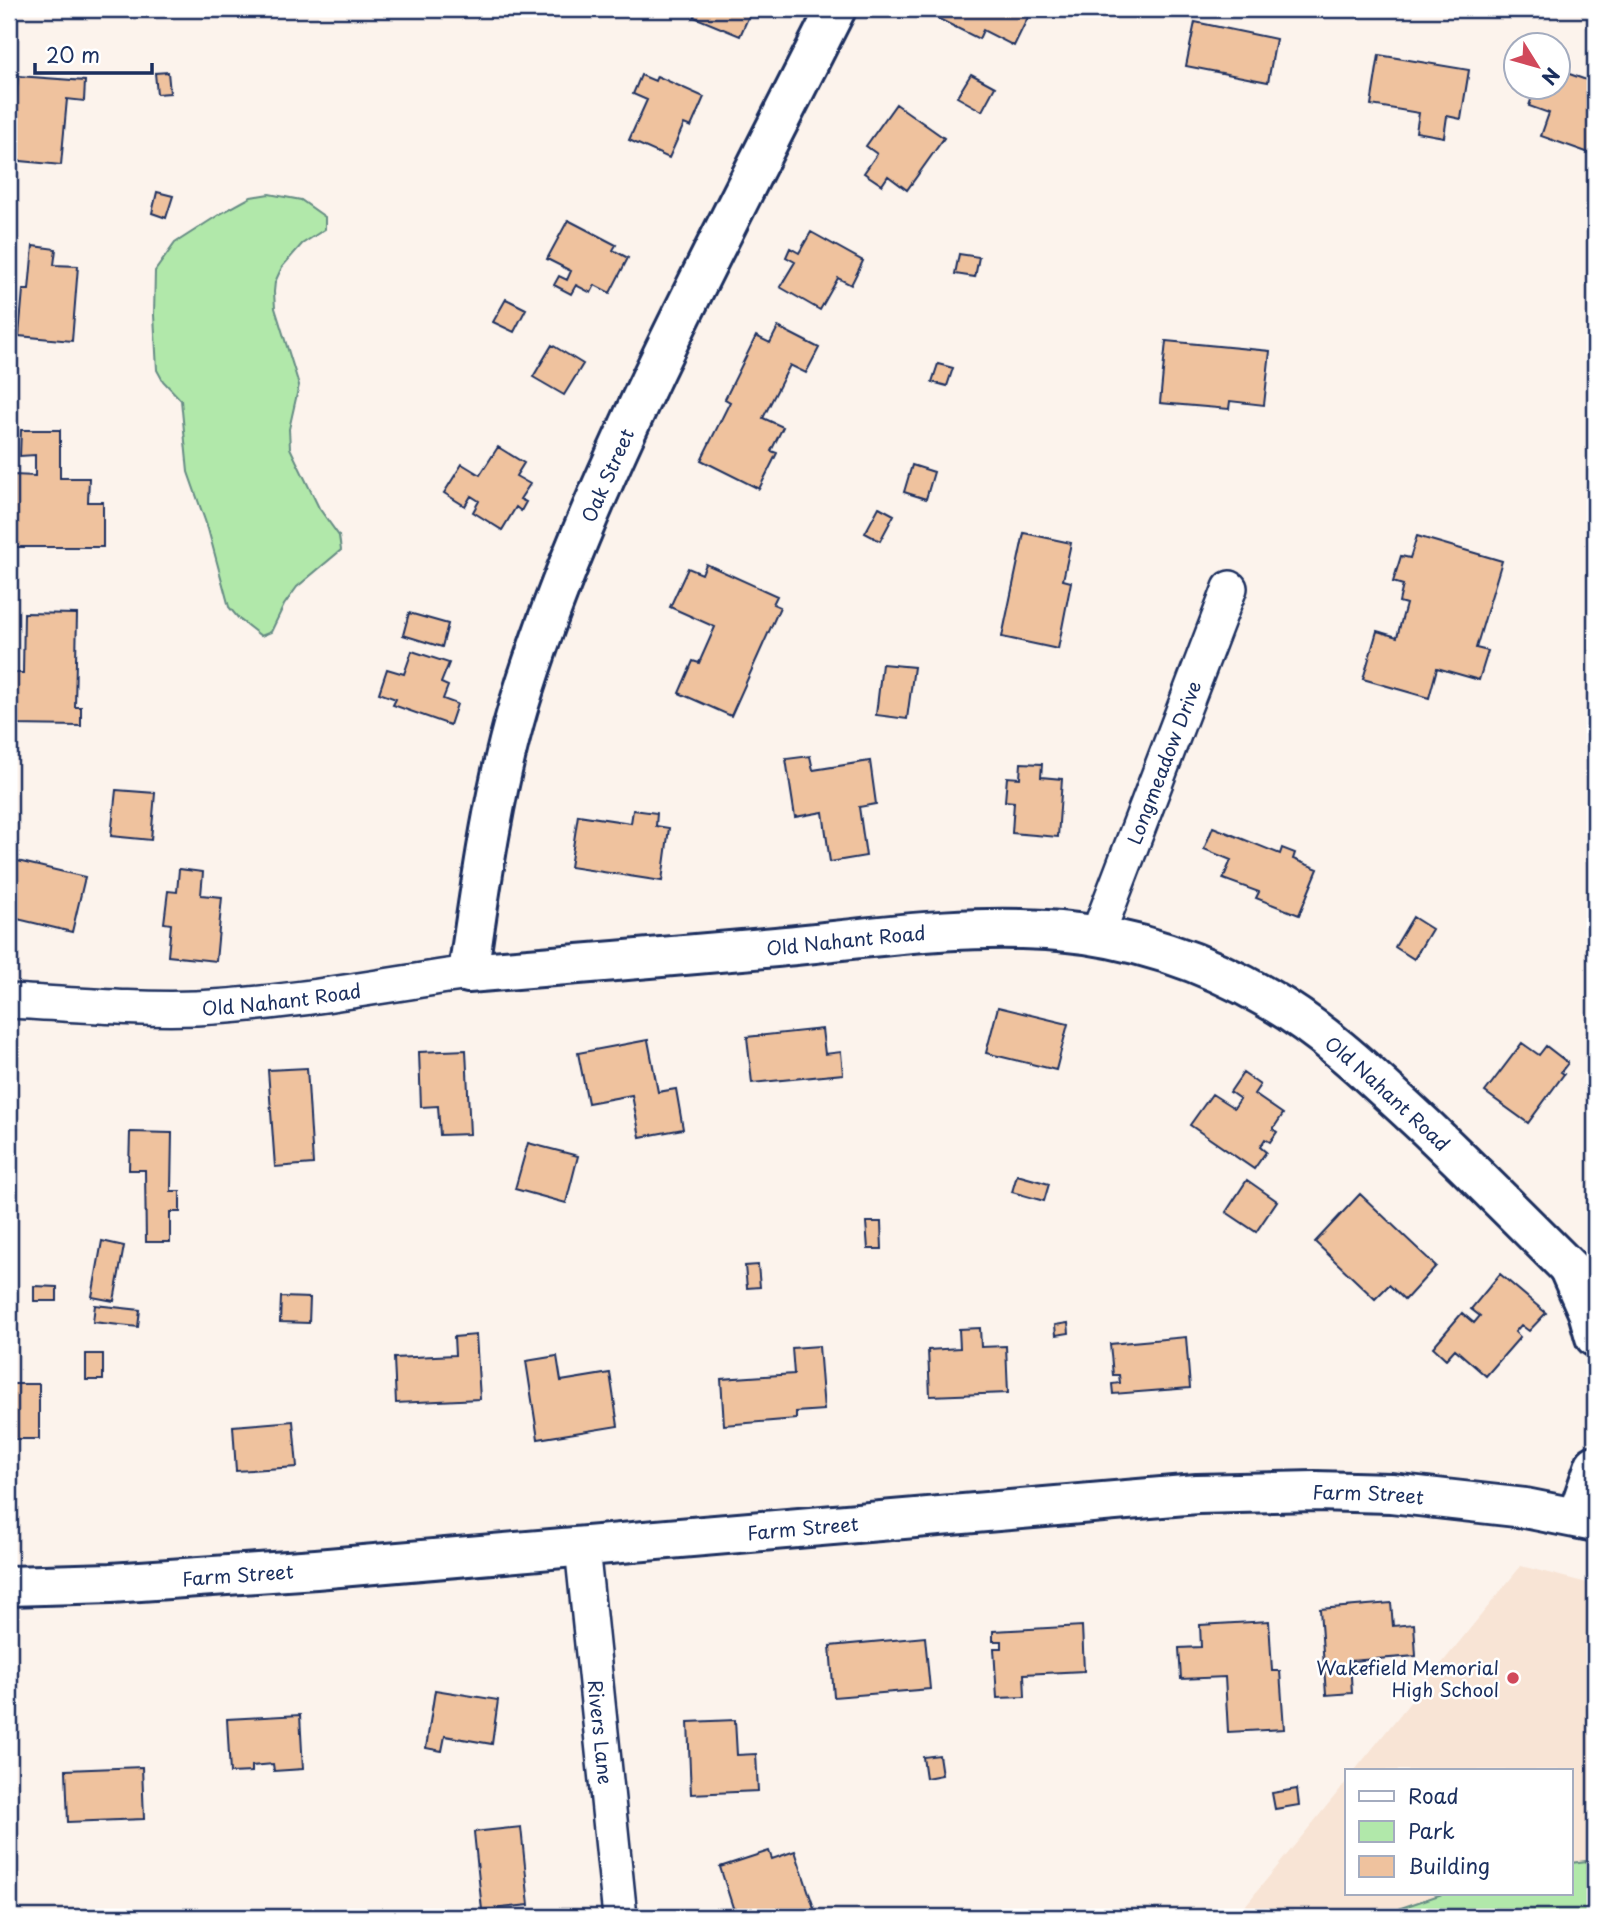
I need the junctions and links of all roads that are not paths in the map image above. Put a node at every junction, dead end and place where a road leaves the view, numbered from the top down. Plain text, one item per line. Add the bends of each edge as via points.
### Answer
1 (836, 9) edge
2 (1230, 588) dead end
3 (1097, 936) junction
4 (468, 973) junction
5 (9, 1001) edge
6 (1582, 1279) edge
7 (1595, 1337) edge
8 (1595, 1465) edge
9 (1586, 1520) edge
10 (582, 1547) junction
11 (9, 1586) edge
12 (620, 1917) edge

1 - 4 street, Oak Street via 689,298 580,533 518,709 493,808
2 - 3 street, Longmeadow Drive
3 - 4 street, Old Nahant Road via 1026,930 949,931
3 - 6 street, Old Nahant Road via 1206,968 1297,1016 1388,1092
4 - 5 street, Old Nahant Road via 319,996 197,1008
6 - 7 street, Old Nahant Road
8 - 9 street
9 - 10 street, Farm Street via 1525,1508 1391,1493 1197,1494
10 - 11 street, Farm Street via 180,1578
10 - 12 street, Rivers Lane

